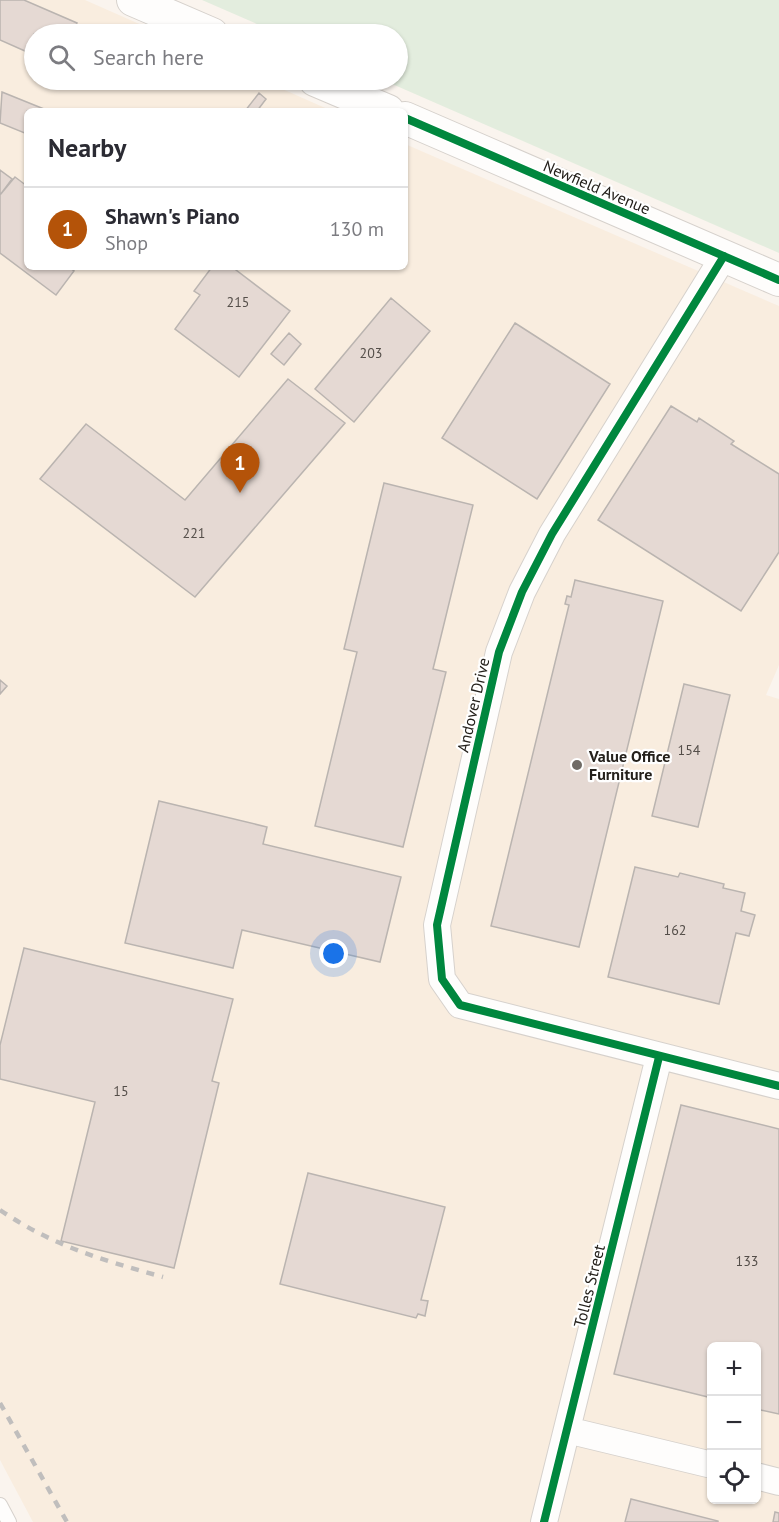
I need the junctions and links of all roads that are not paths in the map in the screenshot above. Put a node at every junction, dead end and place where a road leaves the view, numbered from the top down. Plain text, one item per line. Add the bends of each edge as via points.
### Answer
1 (133, 0) edge
2 (189, 24) edge
3 (339, 90) edge
4 (381, 108) edge
5 (408, 119) edge
6 (724, 256) junction
7 (779, 280) edge
8 (659, 1057) junction
9 (779, 1086) edge
10 (567, 1430) junction
11 (707, 1464) edge
12 (761, 1477) edge
13 (779, 1482) edge
14 (0, 1505) edge
15 (9, 1522) edge
16 (544, 1522) edge

1 - 2 street
3 - 4 street
5 - 6 street, Newfield Avenue
6 - 7 street, Newfield Avenue
6 - 8 street, Andover Drive via 552,534 522,592 499,652 437,925 442,979 460,1005
8 - 9 street, Andover Drive
8 - 10 street, Tolles Street
10 - 11 street
10 - 16 street, Tolles Street
12 - 13 street
14 - 15 lane

